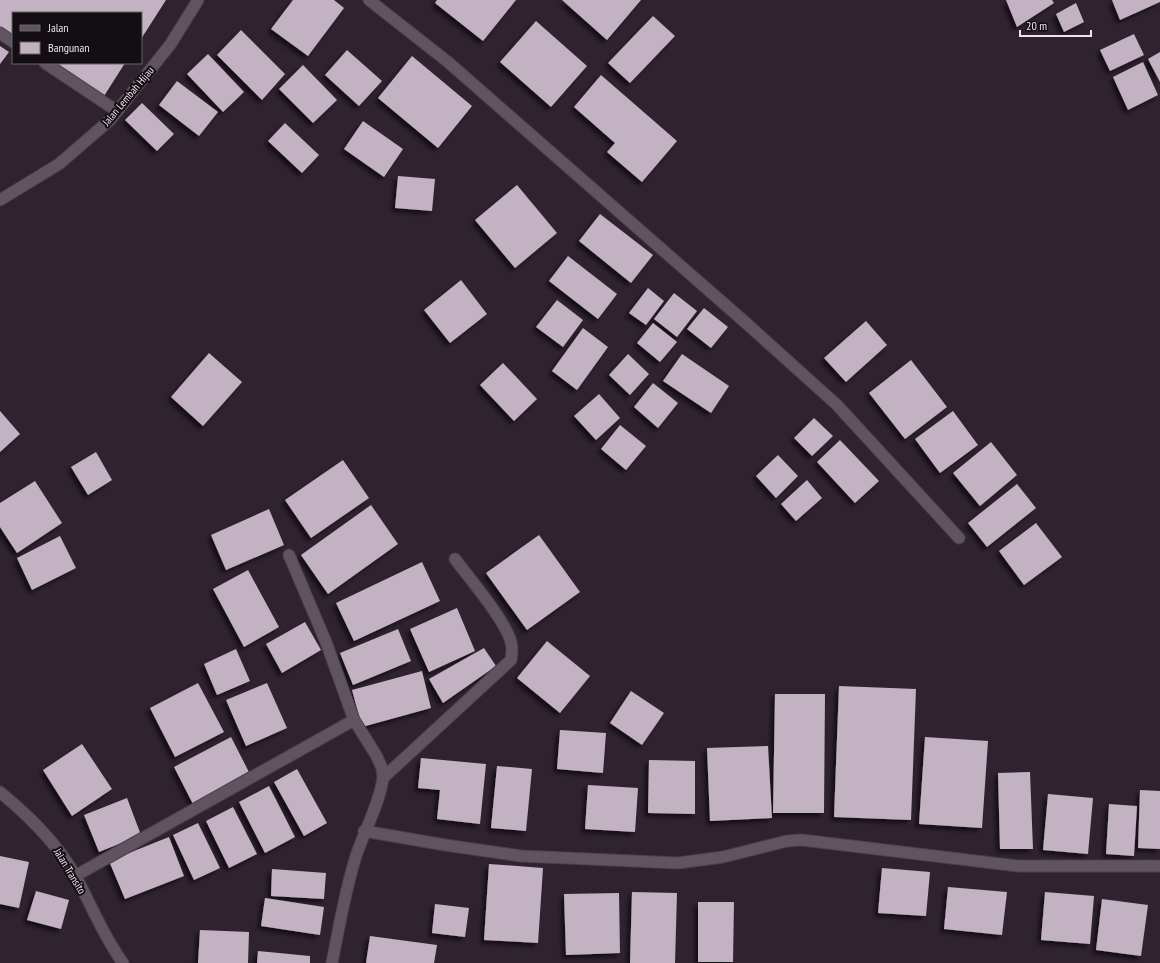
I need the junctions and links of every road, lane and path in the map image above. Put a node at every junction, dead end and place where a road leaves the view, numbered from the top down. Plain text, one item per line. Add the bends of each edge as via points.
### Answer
1 (198, 0) edge
2 (369, 0) edge
3 (0, 33) edge
4 (12, 41) edge
5 (46, 64) edge
6 (114, 115) junction
7 (0, 200) edge
8 (959, 538) dead end
9 (289, 555) dead end
10 (455, 559) dead end
11 (354, 720) junction
12 (383, 778) junction
13 (0, 792) edge
14 (364, 831) junction
15 (1160, 866) edge
16 (75, 876) junction
17 (123, 963) edge
18 (332, 963) edge

1 - 6 street, Jalan Lembah Hijau via 170,45
2 - 8 street via 448,62 837,405
3 - 4 street
5 - 6 street
6 - 7 street, Jalan Lembah Hijau via 59,164
9 - 11 street via 326,642
10 - 12 street via 505,627 513,651 511,660
11 - 12 street via 376,755
11 - 16 street
12 - 14 street via 382,788
13 - 16 street, Jalan Transito via 24,812 54,845
14 - 15 street via 521,856 670,862 709,860 787,841 802,840 1018,866
14 - 18 street via 348,883
16 - 17 street, Jalan Transito via 111,947

